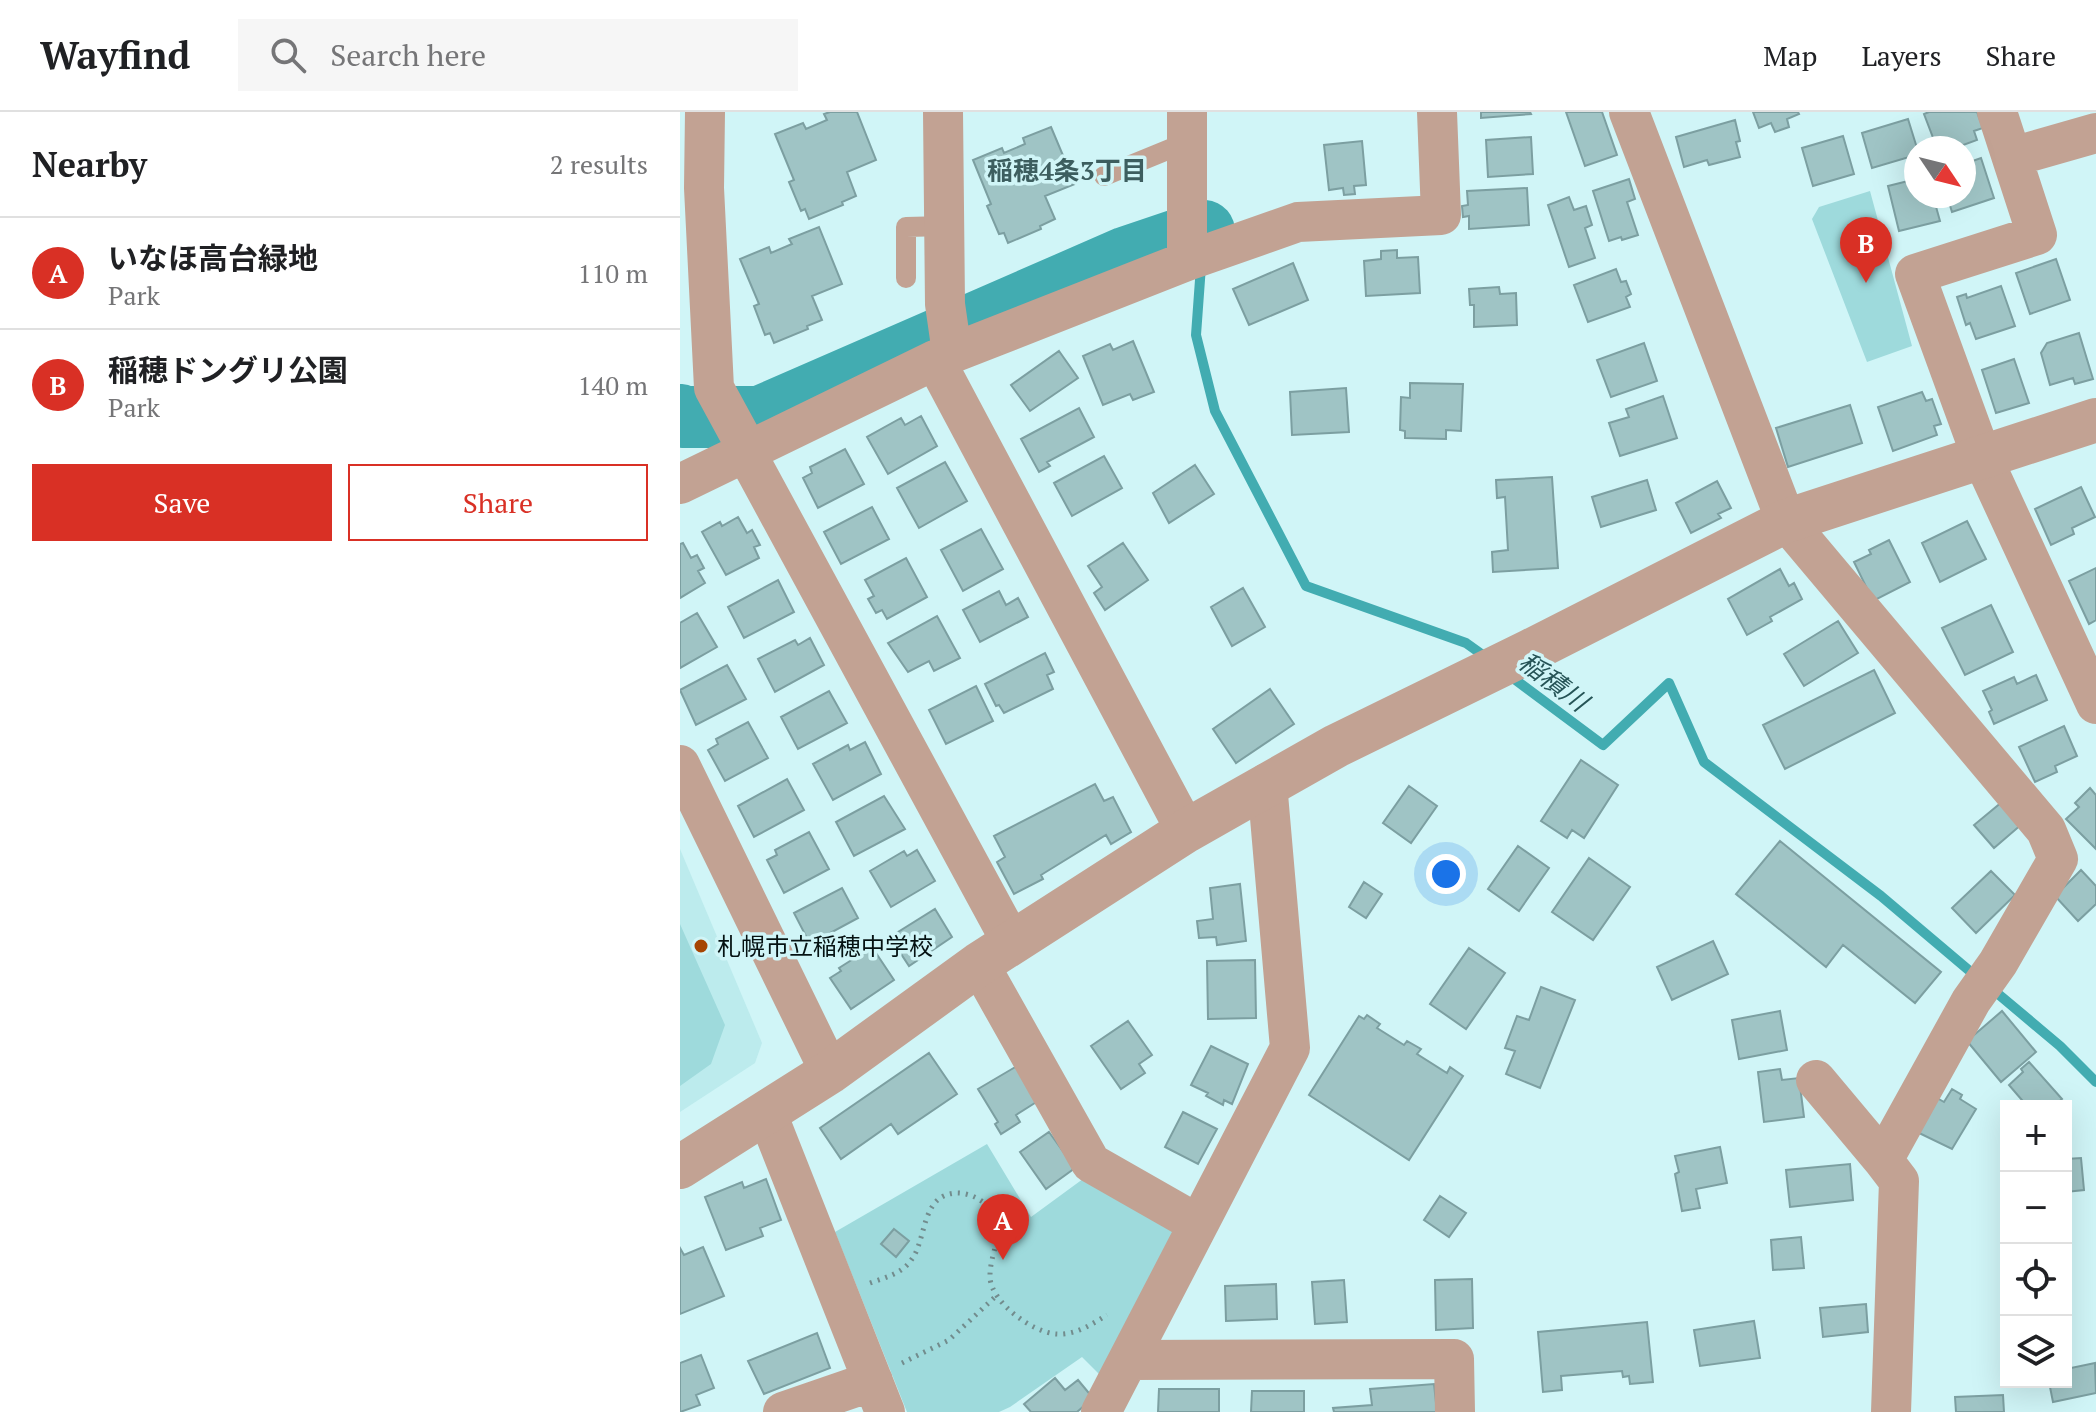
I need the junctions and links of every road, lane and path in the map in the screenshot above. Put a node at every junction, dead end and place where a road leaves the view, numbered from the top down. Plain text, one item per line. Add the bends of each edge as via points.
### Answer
1 (705, 112) edge
2 (943, 112) edge
3 (1437, 112) edge
4 (1629, 112) edge
5 (1997, 112) edge
6 (1187, 127) edge
7 (2096, 133) edge
8 (2012, 157) junction
9 (1104, 176) dead end
10 (692, 194) edge
11 (946, 226) junction
12 (1195, 247) junction
13 (906, 278) dead end
14 (945, 338) junction
15 (2096, 420) edge
16 (742, 443) junction
17 (1981, 455) junction
18 (680, 484) edge
19 (1786, 521) junction
20 (2085, 651) edge
21 (2096, 704) edge
22 (680, 765) edge
23 (1267, 783) junction
24 (1186, 831) junction
25 (996, 954) junction
26 (830, 1072) junction
27 (1816, 1080) dead end
28 (766, 1111) junction
29 (1883, 1160) junction
30 (680, 1167) edge
31 (1198, 1224) junction
32 (858, 1287) dead end
33 (996, 1296) junction
34 (1157, 1304) junction
35 (1128, 1360) junction
36 (886, 1386) edge
37 (783, 1412) edge
38 (1101, 1412) edge
39 (1455, 1412) edge
40 (1891, 1412) edge

1 - 10 street
2 - 11 street
3 - 12 street via 1441,215 1298,222
4 - 19 street
5 - 8 street
6 - 9 lane
6 - 12 street
7 - 8 street
8 - 17 street via 2037,235 1915,274
10 - 16 street via 714,388
11 - 13 lane via 906,227
11 - 14 street
12 - 14 street
14 - 16 street
14 - 24 street
15 - 17 street
16 - 18 street
16 - 25 street
17 - 19 street
17 - 20 street
19 - 23 street
19 - 29 street via 2046,830 2058,859
20 - 21 street
22 - 26 street
23 - 24 street
23 - 31 street via 1290,1048
24 - 25 street
25 - 26 street
25 - 31 street via 1091,1163
26 - 28 street
27 - 29 street
28 - 30 street
28 - 36 street
29 - 40 street via 1899,1181
31 - 34 street
32 - 33 path via 898,1273 919,1246 931,1207 958,1193 992,1208 1000,1224 990,1278
33 - 34 path via 1019,1318 1055,1335 1082,1330 1141,1295
33 - 36 path via 949,1340
34 - 35 street
35 - 38 street
35 - 39 street via 1454,1359
36 - 37 street

